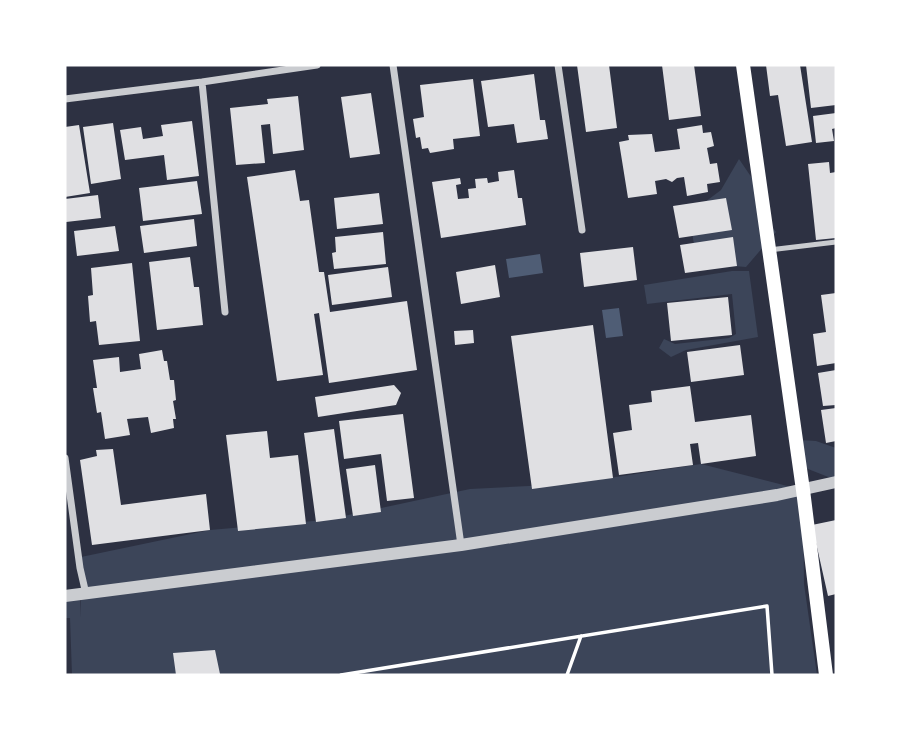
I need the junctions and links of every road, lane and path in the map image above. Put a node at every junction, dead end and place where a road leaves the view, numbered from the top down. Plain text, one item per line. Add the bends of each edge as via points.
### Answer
1 (317, 65) edge
2 (393, 65) edge
3 (558, 65) edge
4 (743, 65) edge
5 (202, 82) junction
6 (65, 99) edge
7 (582, 230) dead end
8 (836, 242) edge
9 (769, 250) junction
10 (225, 312) dead end
11 (65, 458) edge
12 (836, 482) edge
13 (803, 490) junction
14 (461, 545) junction
15 (86, 594) junction
16 (65, 596) edge
17 (581, 636) junction
18 (363, 673) edge
19 (341, 675) edge
20 (567, 675) edge
21 (772, 675) edge
22 (826, 675) edge

1 - 5 street
2 - 14 street
3 - 7 street
4 - 9 main road
5 - 6 street
5 - 10 street
8 - 9 lane
9 - 13 main road
11 - 15 street
12 - 13 street
13 - 14 street
13 - 22 main road
14 - 15 street
15 - 16 street
17 - 18 path
17 - 20 path
17 - 21 path via 766,606
18 - 19 path

